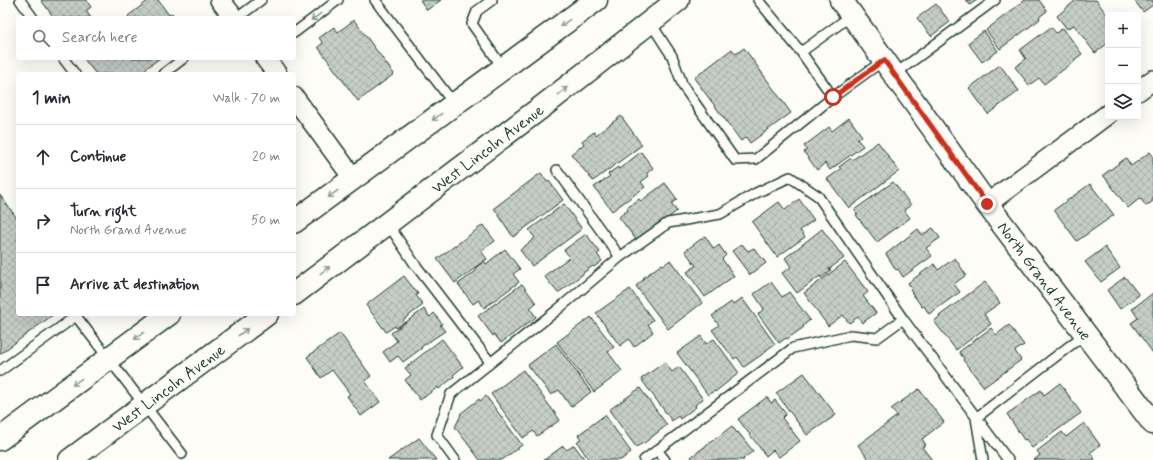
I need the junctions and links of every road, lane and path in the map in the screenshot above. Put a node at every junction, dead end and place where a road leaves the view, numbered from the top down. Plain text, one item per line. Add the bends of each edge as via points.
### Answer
1 (20, 0) edge
2 (220, 0) edge
3 (261, 0) edge
4 (338, 0) edge
5 (375, 0) edge
6 (492, 0) edge
7 (596, 0) edge
8 (678, 0) edge
9 (758, 0) edge
10 (995, 0) edge
11 (846, 7) edge
12 (32, 16) edge
13 (232, 16) edge
14 (240, 16) edge
15 (650, 22) junction
16 (296, 32) edge
17 (801, 52) junction
18 (64, 60) edge
19 (181, 60) edge
20 (266, 60) edge
21 (889, 67) junction
22 (503, 68) junction
23 (74, 72) edge
24 (166, 72) edge
25 (276, 72) edge
26 (1153, 80) edge
27 (1141, 89) edge
28 (833, 97) junction
29 (296, 100) edge
30 (454, 104) junction
31 (1105, 116) edge
32 (557, 170) dead end
33 (353, 178) junction
34 (987, 204) junction
35 (296, 221) edge
36 (388, 224) junction
37 (620, 257) junction
38 (296, 293) edge
39 (166, 316) edge
40 (264, 316) edge
41 (903, 319) junction
42 (1085, 334) junction
43 (109, 359) junction
44 (490, 362) junction
45 (0, 371) edge
46 (144, 406) junction
47 (976, 418) junction
48 (1153, 423) edge
49 (0, 439) edge
50 (657, 450) junction
51 (182, 454) dead end
52 (70, 460) edge
53 (456, 460) edge
54 (644, 460) edge
55 (664, 460) edge
56 (982, 460) edge
57 (1008, 460) edge

1 - 12 lane
2 - 13 street
3 - 14 lane
4 -> 16 lane
5 - 30 lane
6 - 22 lane via 477,11 472,24
7 -> 22 main road
8 - 15 main road, West Lincoln Avenue
9 - 17 lane
10 - 21 lane
11 - 17 lane
11 - 21 main road, North Grand Avenue
15 - 28 lane via 672,56 683,86 735,160 756,158
36 -> 15 main road, West Lincoln Avenue
17 - 28 lane
18 - 23 lane
19 - 24 lane
20 - 25 street
21 - 28 lane
21 - 34 main road, North Grand Avenue
22 - 30 main road
26 - 27 street
29 - 33 street
30 -> 33 main road
31 - 34 street
32 - 37 lane
33 -> 35 main road
34 - 42 main road, North Grand Avenue
38 -> 36 main road, West Lincoln Avenue
36 - 44 lane via 414,263
37 - 41 lane via 668,222 720,214 790,177 818,196
37 - 44 lane
39 -> 43 main road
46 -> 40 main road, West Lincoln Avenue
41 - 47 lane
41 - 50 lane via 877,338 851,335 793,348
42 - 47 lane
42 - 48 main road, North Grand Avenue
43 - 45 lane via 76,316
43 - 46 lane
43 -> 49 main road
44 - 53 lane via 451,394 437,435
46 - 51 lane
46 - 52 main road, West Lincoln Avenue
47 - 56 lane
47 - 57 lane
50 - 54 lane
50 - 55 lane

